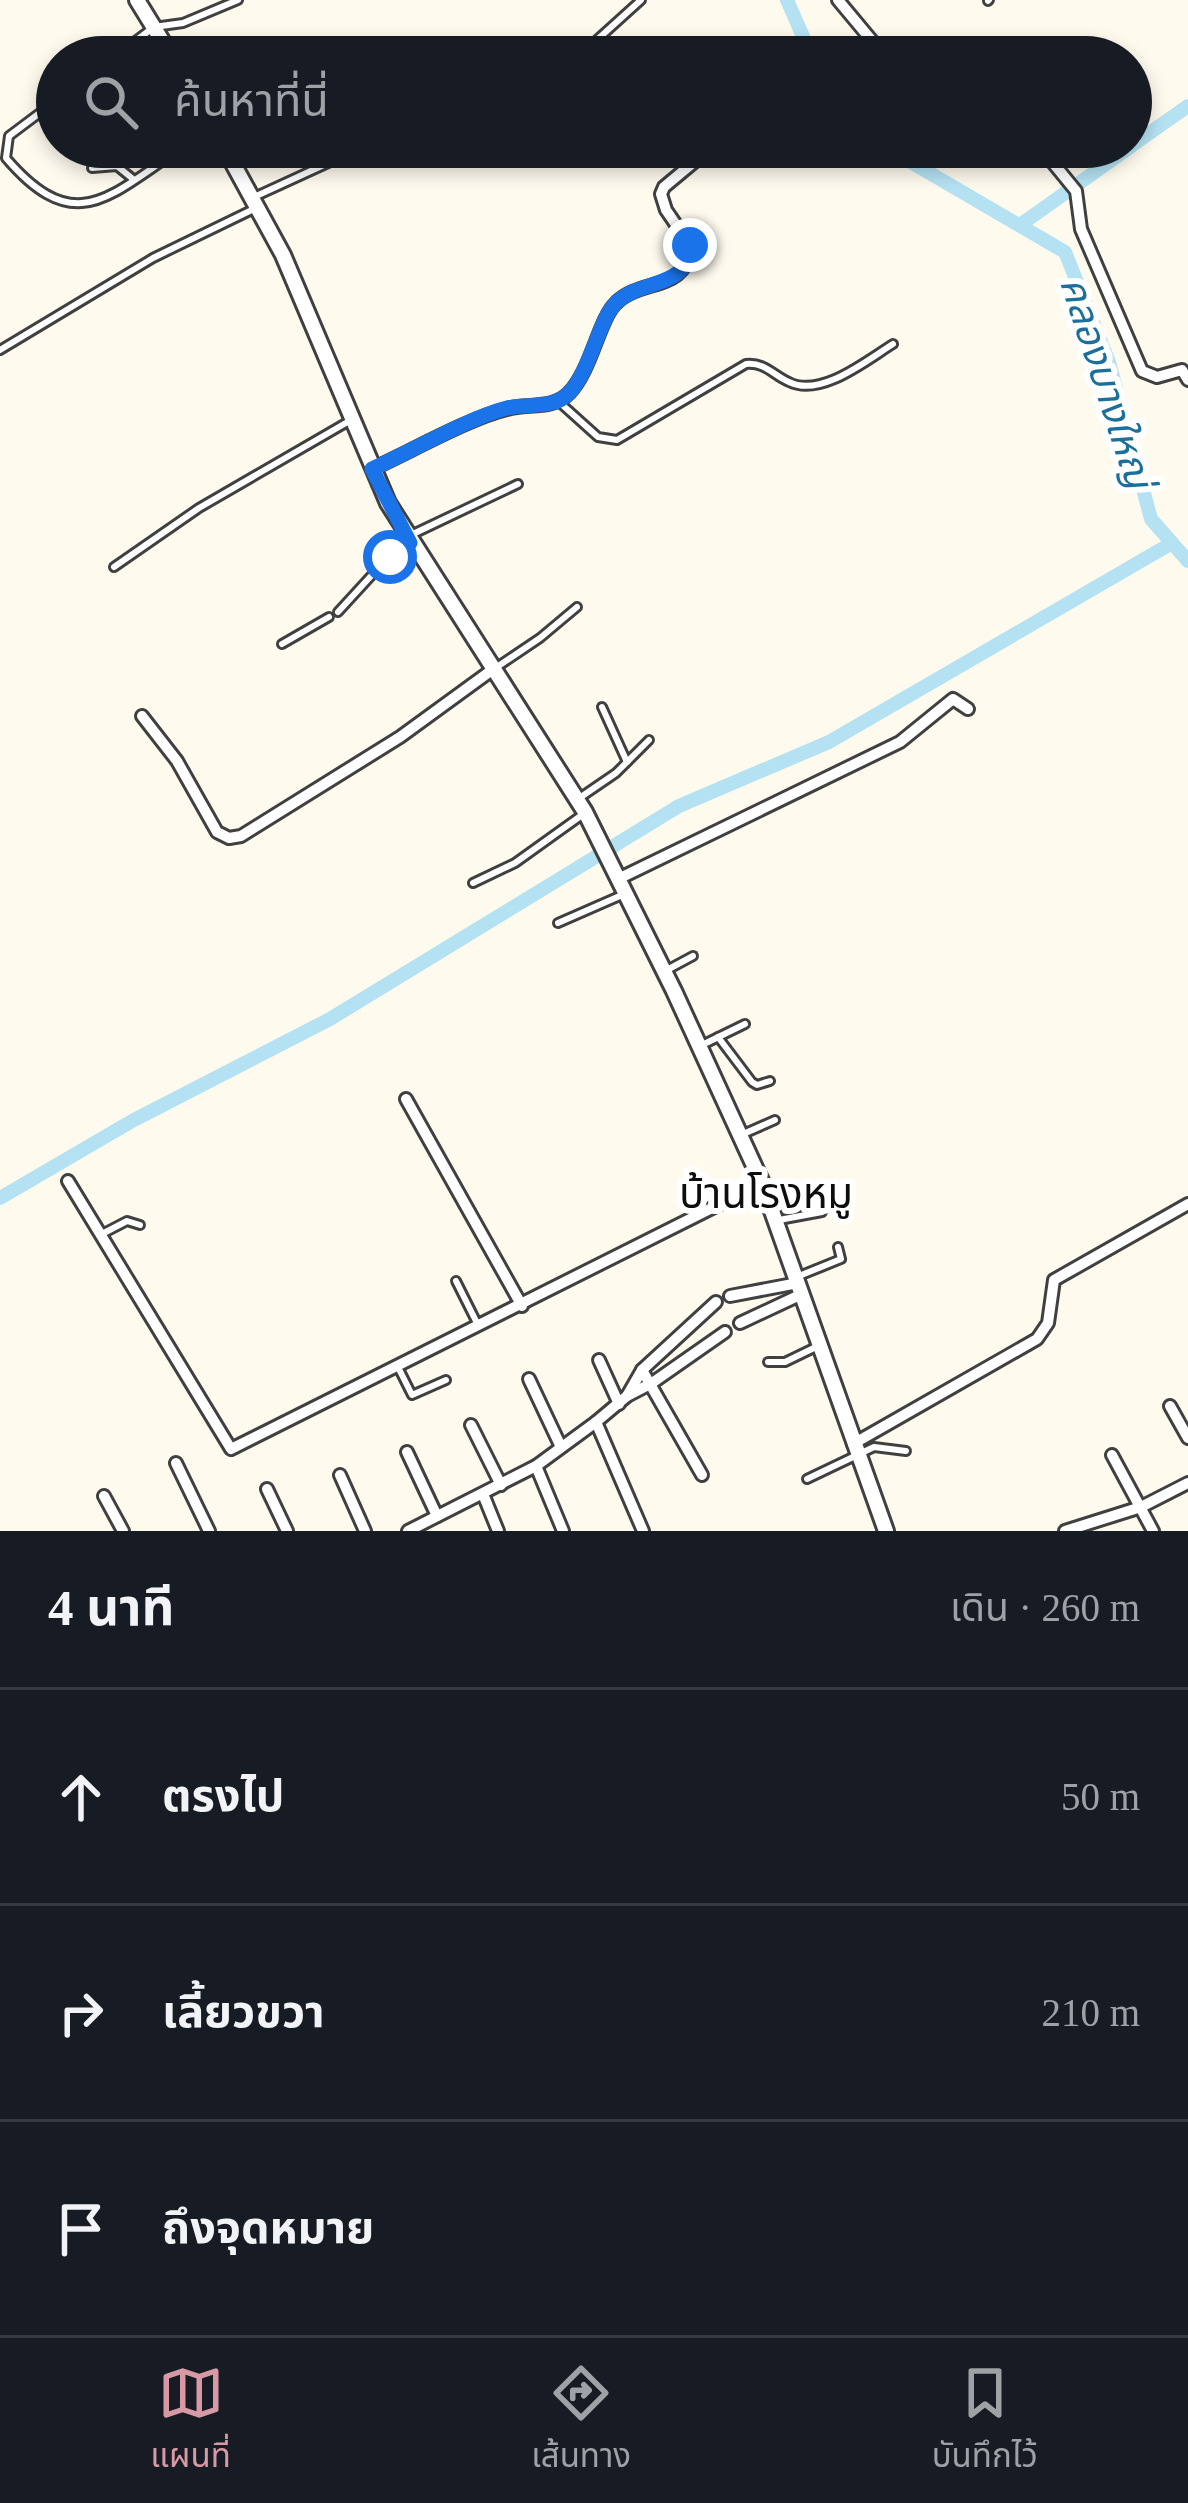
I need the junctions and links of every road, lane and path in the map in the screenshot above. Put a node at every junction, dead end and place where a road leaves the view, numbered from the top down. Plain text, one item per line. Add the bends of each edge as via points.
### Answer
1 (137, 0) edge
2 (238, 0) edge
3 (640, 0) edge
4 (838, 0) edge
5 (154, 27) junction
6 (142, 36) edge
7 (159, 36) edge
8 (601, 36) edge
9 (868, 36) edge
10 (36, 116) edge
11 (119, 168) edge
12 (151, 168) edge
13 (237, 168) edge
14 (322, 168) edge
15 (687, 168) edge
16 (1060, 168) edge
17 (133, 179) junction
18 (256, 202) junction
19 (893, 344) dead end
20 (0, 350) edge
21 (1188, 380) edge
22 (558, 401) junction
23 (351, 420) junction
24 (372, 469) junction
25 (518, 484) dead end
26 (408, 540) junction
27 (114, 567) dead end
28 (577, 607) dead end
29 (281, 644) dead end
30 (492, 670) junction
31 (602, 707) dead end
32 (968, 709) dead end
33 (142, 716) dead end
34 (649, 740) dead end
35 (627, 761) junction
36 (584, 811) junction
37 (473, 883) dead end
38 (622, 886) junction
39 (558, 923) dead end
40 (694, 956) dead end
41 (664, 972) junction
42 (745, 1024) dead end
43 (718, 1037) junction
44 (699, 1046) junction
45 (770, 1081) dead end
46 (406, 1099) dead end
47 (776, 1120) dead end
48 (740, 1136) junction
49 (68, 1181) dead end
50 (762, 1183) junction
51 (1188, 1204) edge
52 (822, 1212) dead end
53 (775, 1220) junction
54 (140, 1225) dead end
55 (100, 1234) junction
56 (838, 1247) dead end
57 (456, 1282) dead end
58 (798, 1285) junction
59 (730, 1295) dead end
60 (716, 1302) dead end
61 (522, 1306) junction
62 (740, 1323) dead end
63 (478, 1327) junction
64 (725, 1332) dead end
65 (819, 1346) junction
66 (599, 1360) dead end
67 (768, 1363) dead end
68 (397, 1366) junction
69 (642, 1370) junction
70 (530, 1379) dead end
71 (446, 1381) dead end
72 (652, 1383) junction
73 (623, 1400) junction
74 (1170, 1406) dead end
75 (596, 1422) junction
76 (471, 1425) dead end
77 (1188, 1438) edge
78 (561, 1447) junction
79 (855, 1449) junction
80 (906, 1451) dead end
81 (407, 1453) dead end
82 (1112, 1456) dead end
83 (176, 1463) dead end
84 (536, 1466) junction
85 (340, 1475) dead end
86 (702, 1475) dead end
87 (807, 1479) dead end
88 (1188, 1483) edge
89 (501, 1485) junction
90 (267, 1489) dead end
91 (483, 1494) junction
92 (104, 1496) dead end
93 (1141, 1507) junction
94 (434, 1522) edge
95 (123, 1531) edge
96 (209, 1531) edge
97 (286, 1531) edge
98 (365, 1531) edge
99 (408, 1531) edge
100 (499, 1531) edge
101 (563, 1531) edge
102 (643, 1531) edge
103 (886, 1531) edge
104 (1067, 1531) edge
105 (1153, 1531) edge

1 - 5 street
2 - 5 lane
3 - 8 lane
4 - 9 street
5 - 6 lane
5 - 7 street
10 - 17 lane via 9,136 6,158 20,174 76,205
11 - 17 lane
12 - 17 lane
13 - 18 street
14 - 18 lane
15 - 22 street via 661,194 690,245 684,270 615,304 577,382
16 - 21 street via 1076,191 1082,229 1142,371 1157,377 1182,370
18 - 20 lane
18 - 23 street
19 - 22 lane via 811,386 746,364 617,440 598,436
22 - 24 street via 506,409
23 - 24 street
23 - 27 lane
24 - 26 street
25 - 26 lane
26 - 29 lane via 333,614
26 - 30 street
28 - 30 lane
30 - 33 street via 385,747 229,838 217,832
30 - 36 street
31 - 35 lane
32 - 38 street via 945,702 899,742
34 - 35 lane
35 - 36 lane
36 - 37 lane via 515,863
36 - 38 street
38 - 39 lane
38 - 41 street
40 - 41 lane
41 - 44 street
42 - 43 lane
43 - 44 lane
43 - 45 lane via 752,1082
44 - 48 street
46 - 61 street
47 - 48 lane
48 - 50 street
49 - 55 street
50 - 53 street
50 - 61 street
51 - 79 street via 1054,1280 1048,1324 1036,1340
52 - 53 lane
53 - 58 street
54 - 55 lane via 128,1221
55 - 68 street via 231,1449
56 - 58 lane via 841,1259
57 - 63 lane
58 - 59 street
58 - 62 street
58 - 65 street
60 - 69 street
61 - 63 street
63 - 68 street
64 - 72 street
65 - 67 lane
65 - 79 street
66 - 73 street
68 - 71 lane via 412,1395
69 - 72 street
69 - 73 street
70 - 78 street
72 - 73 street
72 - 86 street
73 - 75 street
74 - 77 street
75 - 78 street
75 - 102 street
76 - 89 street
78 - 84 street
79 - 80 lane
79 - 87 lane
79 - 103 street
81 - 94 street
82 - 93 street
83 - 96 street
84 - 89 street
84 - 101 street
85 - 98 street
88 - 93 street
89 - 91 street
90 - 97 street
91 - 94 street
91 - 100 street
92 - 95 street
93 - 104 street
93 - 105 street
94 - 99 street

